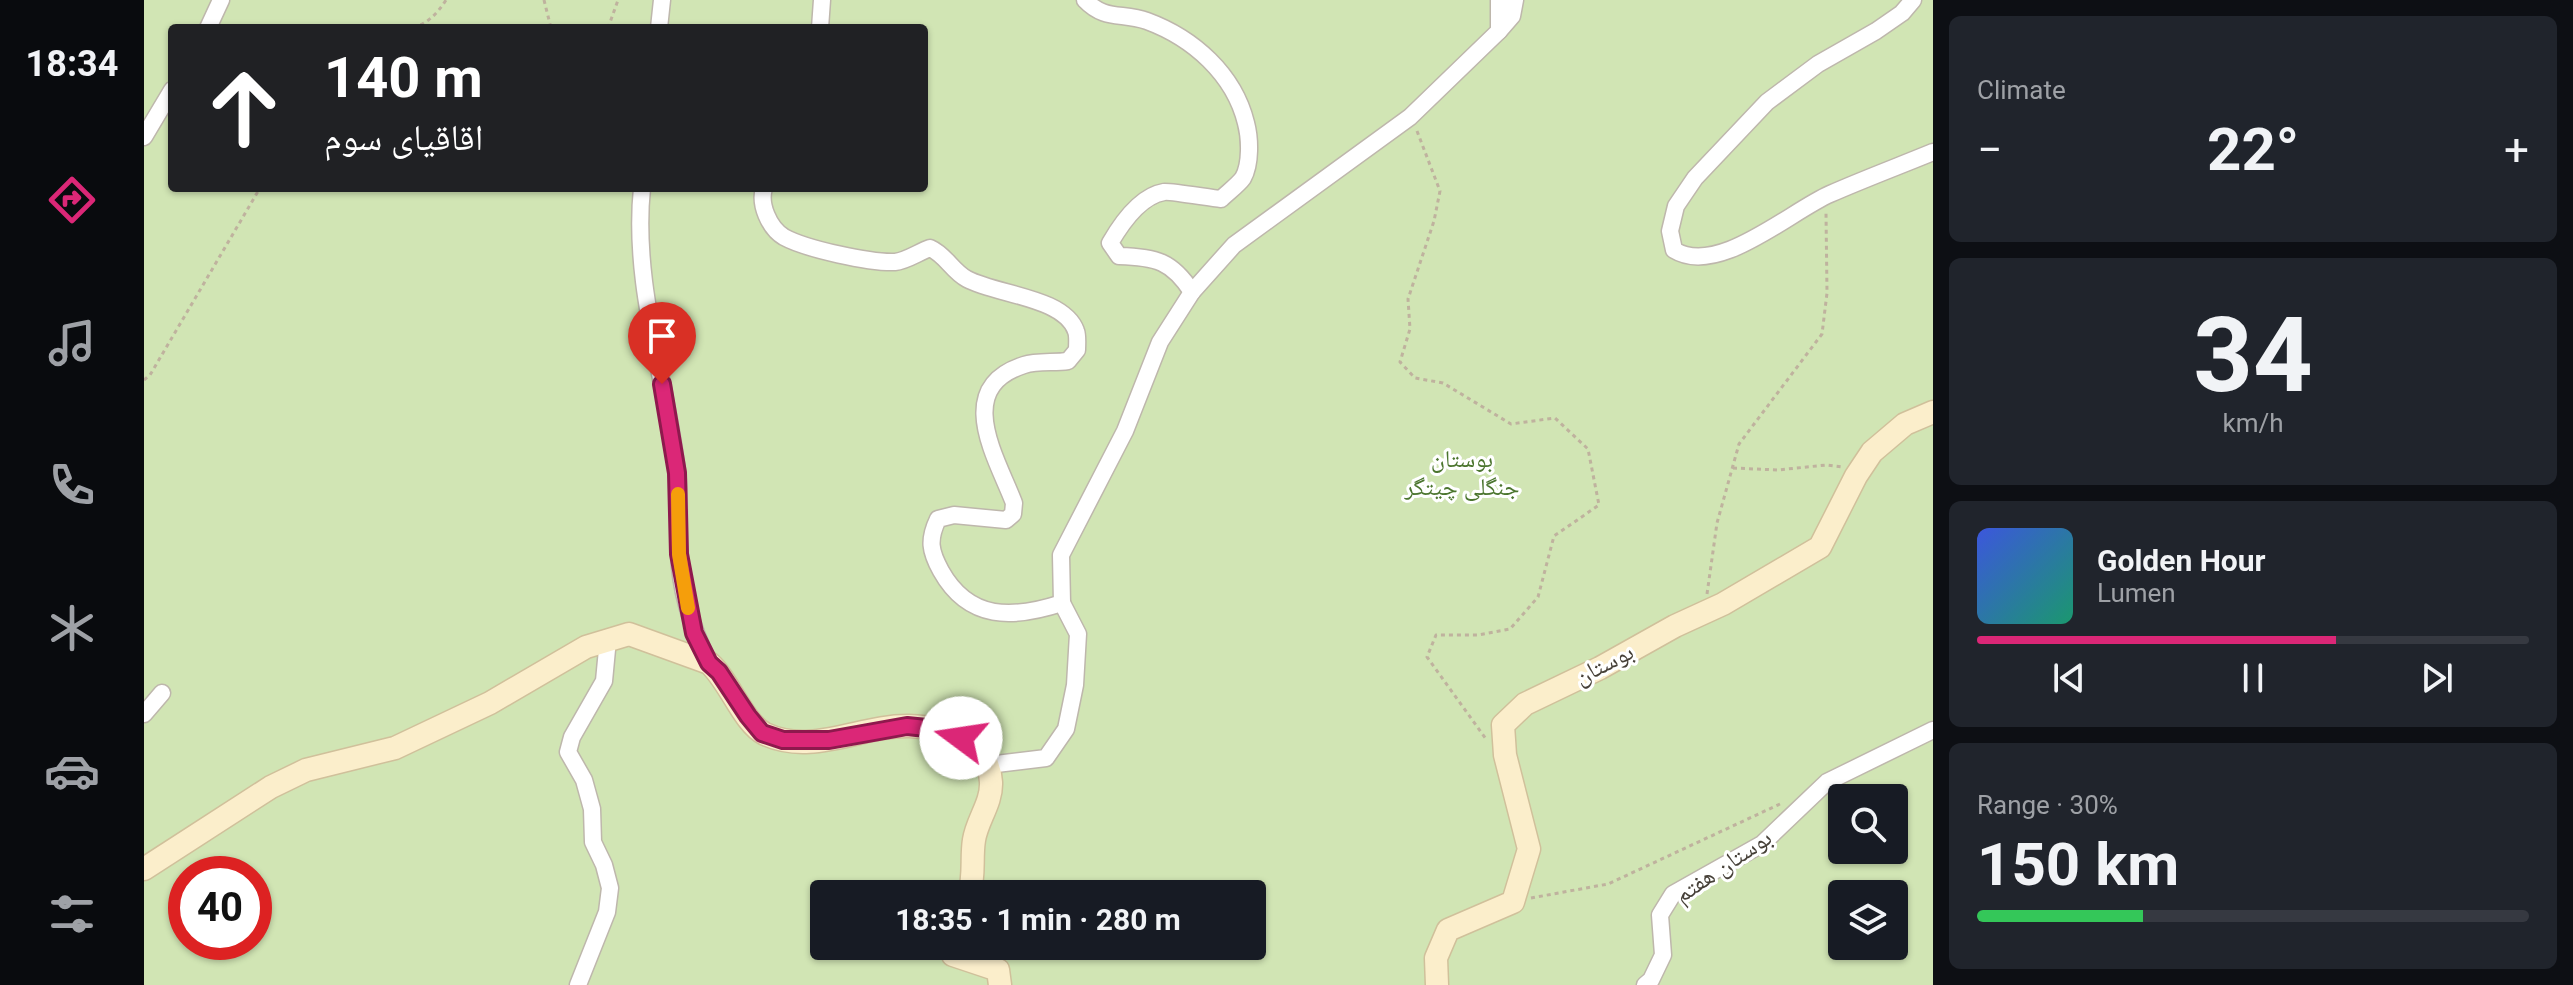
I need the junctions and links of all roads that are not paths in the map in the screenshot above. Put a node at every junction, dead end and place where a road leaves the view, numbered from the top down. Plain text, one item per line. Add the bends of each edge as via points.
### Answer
1 (221, 0) edge
2 (662, 0) edge
3 (822, 0) edge
4 (1085, 0) edge
5 (1499, 0) edge
6 (1515, 0) edge
7 (1913, 0) edge
8 (210, 24) edge
9 (659, 24) edge
10 (820, 24) edge
11 (1499, 31) junction
12 (168, 97) edge
13 (144, 137) edge
14 (1933, 152) edge
15 (642, 192) edge
16 (762, 192) edge
17 (1192, 292) junction
18 (1933, 412) edge
19 (1062, 603) junction
20 (608, 639) junction
21 (709, 663) junction
22 (162, 693) dead end
23 (144, 714) edge
24 (1933, 730) edge
25 (988, 765) junction
26 (144, 869) edge
27 (973, 880) edge
28 (968, 960) edge
29 (578, 985) edge
30 (1000, 985) edge
31 (1437, 985) edge
32 (1645, 985) edge

1 - 8 street
2 - 9 street
3 - 10 street
4 - 17 street via 1106,15 1146,21 1186,41 1203,53 1239,97 1247,127 1243,178 1221,199 1165,192 1122,223 1110,243 1119,256 1160,262 1178,271
5 - 11 street
6 - 11 street via 1512,16
7 - 14 street via 1902,13 1767,102 1695,178 1676,206 1670,231 1674,250 1687,257 1707,256 1775,228 1826,196
11 - 17 street via 1410,117 1234,245
12 - 13 street
15 - 21 street via 646,298 677,473 679,554 694,633
16 - 19 street via 766,216 783,236 831,252 897,262 930,248 943,254 964,278 1058,309 1069,320 1077,350 1068,361 1026,364 992,386 985,401 982,418 1014,503 1013,514 1006,520 954,515 938,519 930,534 930,550 953,591 974,607 1034,612
17 - 19 street via 1160,342 1125,431 1061,555
18 - 31 street, بوستان via 1905,424 1872,452 1820,547 1723,604 1525,704 1503,725 1505,755 1529,849 1513,902 1448,930 1436,958
19 - 25 street via 1078,634 1066,729 1046,758
20 - 21 street via 629,634
20 - 26 street via 395,748 306,770 271,787
20 - 29 street via 604,681 568,752 584,780 593,842 610,888 607,912
21 - 25 street via 762,733 806,741 907,726 936,729 977,749
22 - 23 street
24 - 32 street, بوستان هفتم via 1827,782 1762,844 1673,894 1660,915 1663,955
25 - 27 street via 991,784 974,838
28 - 30 street via 998,970

